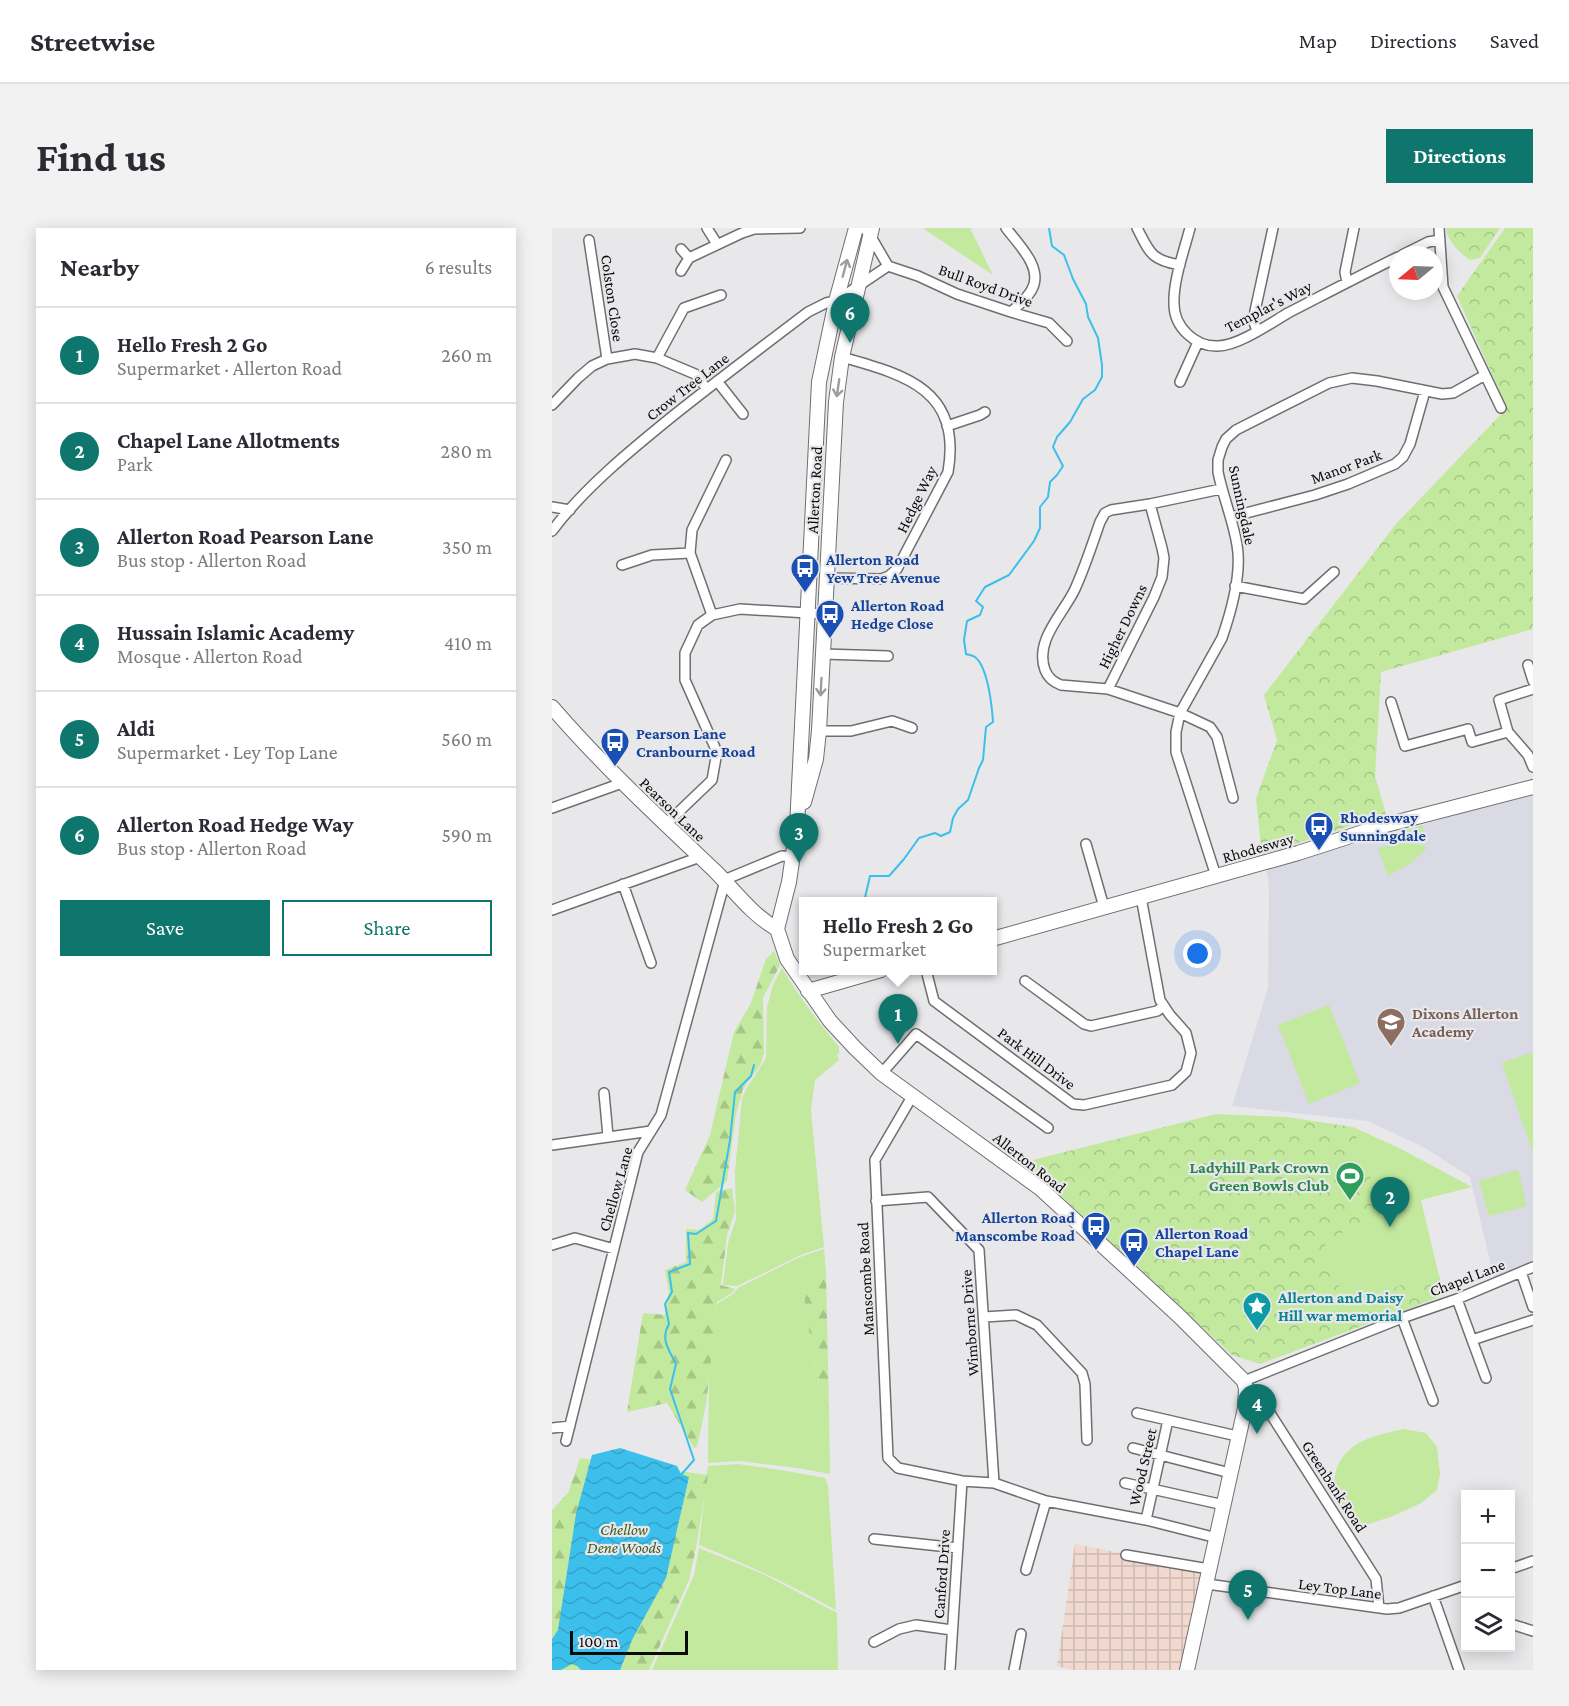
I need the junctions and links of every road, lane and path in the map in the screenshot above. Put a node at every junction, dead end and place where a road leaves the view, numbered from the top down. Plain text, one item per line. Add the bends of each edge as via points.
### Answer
1 (706, 228) edge
2 (801, 228) edge
3 (856, 228) edge
4 (1006, 228) edge
5 (1137, 228) edge
6 (1190, 228) edge
7 (1273, 228) edge
8 (1354, 228) edge
9 (1439, 228) edge
10 (869, 230) edge
11 (589, 240) dead end
12 (1440, 240) junction
13 (717, 244) junction
14 (1420, 246) edge
15 (681, 249) dead end
16 (689, 258) junction
17 (1389, 261) edge
18 (1180, 265) junction
19 (888, 267) junction
20 (681, 271) dead end
21 (1347, 282) junction
22 (858, 287) junction
23 (721, 295) dead end
24 (836, 301) junction
25 (1011, 312) junction
26 (1257, 331) junction
27 (1067, 341) dead end
28 (1198, 342) junction
29 (842, 357) junction
30 (657, 358) junction
31 (607, 359) junction
32 (1485, 375) junction
33 (717, 381) junction
34 (1180, 382) dead end
35 (707, 389) junction
36 (1425, 391) junction
37 (552, 405) edge
38 (1501, 408) dead end
39 (985, 412) dead end
40 (743, 414) dead end
41 (947, 426) junction
42 (726, 460) dead end
43 (1221, 489) junction
44 (1150, 504) junction
45 (552, 507) edge
46 (570, 510) junction
47 (1231, 517) junction
48 (552, 531) edge
49 (690, 553) junction
50 (622, 565) dead end
51 (1334, 572) dead end
52 (826, 578) junction
53 (1235, 586) junction
54 (807, 614) junction
55 (824, 614) junction
56 (712, 615) junction
57 (823, 654) junction
58 (888, 656) dead end
59 (1528, 665) dead end
60 (1533, 681) edge
61 (1533, 689) edge
62 (1108, 690) junction
63 (1391, 702) dead end
64 (552, 707) edge
65 (1180, 713) junction
66 (912, 728) dead end
67 (819, 731) junction
68 (1508, 732) junction
69 (1530, 753) edge
70 (1533, 767) edge
71 (622, 783) junction
72 (1533, 786) edge
73 (1233, 798) dead end
74 (552, 808) edge
75 (666, 824) junction
76 (797, 827) junction
77 (1086, 844) dead end
78 (699, 856) junction
79 (793, 857) junction
80 (1216, 876) junction
81 (725, 881) junction
82 (623, 884) junction
83 (1141, 897) junction
84 (1104, 907) junction
85 (552, 910) edge
86 (777, 929) junction
87 (997, 938) edge
88 (651, 963) dead end
89 (864, 975) edge
90 (927, 975) edge
91 (1025, 981) dead end
92 (808, 991) junction
93 (1164, 1006) junction
94 (882, 1073) junction
95 (604, 1093) dead end
96 (913, 1095) junction
97 (1048, 1128) dead end
98 (651, 1131) junction
99 (608, 1136) junction
100 (552, 1145) edge
101 (876, 1201) junction
102 (552, 1245) edge
103 (614, 1249) junction
104 (1533, 1268) edge
105 (1521, 1272) junction
106 (1457, 1299) junction
107 (1533, 1307) edge
108 (984, 1317) junction
109 (1402, 1317) junction
110 (1533, 1320) edge
111 (1472, 1340) junction
112 (1486, 1378) dead end
113 (1245, 1388) junction
114 (1433, 1401) dead end
115 (1137, 1413) dead end
116 (1168, 1420) junction
117 (570, 1426) junction
118 (552, 1428) edge
119 (1238, 1436) junction
120 (1087, 1440) dead end
121 (566, 1441) dead end
122 (1133, 1448) dead end
123 (1160, 1455) junction
124 (1230, 1473) junction
125 (962, 1481) junction
126 (994, 1483) junction
127 (1125, 1483) dead end
128 (1152, 1489) junction
129 (1046, 1502) junction
130 (1224, 1505) junction
131 (1146, 1521) junction
132 (1217, 1538) junction
133 (874, 1539) dead end
134 (958, 1548) junction
135 (1126, 1555) dead end
136 (1533, 1561) edge
137 (1515, 1567) edge
138 (1209, 1569) junction
139 (1026, 1570) dead end
140 (1207, 1584) junction
141 (1461, 1587) edge
142 (1433, 1596) junction
143 (1379, 1608) junction
144 (1515, 1625) edge
145 (952, 1630) junction
146 (1533, 1631) edge
147 (1021, 1634) dead end
148 (874, 1642) dead end
149 (950, 1670) edge
150 (1014, 1670) edge
151 (1187, 1670) edge
152 (1459, 1670) edge

1 - 13 street
2 - 13 street via 754,229
24 -> 3 street, Allerton Road
4 - 25 street via 1028,256 1034,278 1032,290
5 - 18 street via 1154,257
6 - 18 street
7 - 26 street via 1255,311
8 - 21 street via 1345,272
9 - 12 street
10 - 19 street
10 - 22 street, Allerton Road
11 - 31 street, Colston Close
12 - 14 street, Templar's Way
12 - 32 street via 1443,287
13 - 16 street
15 - 16 street
16 - 20 street
17 - 21 street, Templar's Way
18 - 28 street via 1174,304 1177,321
19 - 22 street
19 - 25 street, Bull Royd Drive
21 - 26 street, Templar's Way
22 - 24 street, Crow Tree Lane
22 - 29 street, Allerton Road
23 - 30 street via 684,308
24 - 33 street, Crow Tree Lane via 808,312
24 - 54 street, Allerton Road via 819,382
25 - 27 street, Bull Royd Drive via 1048,323
26 - 28 street, Templar's Way via 1228,345
28 - 34 street
29 - 41 street, Hedge Way via 912,381 934,400
29 -> 52 street, Allerton Road
30 - 31 street via 635,354
30 - 35 street via 695,374
31 - 37 street via 592,366
32 - 36 street, Sunningdale via 1453,393
32 - 38 street
33 - 35 street, Crow Tree Lane
33 - 40 street
35 - 46 street, Crow Tree Lane via 628,452
36 - 43 street, Sunningdale via 1352,378 1329,382 1244,425 1226,439 1218,460
36 - 47 street, Manor Park via 1410,444 1395,464 1314,495
39 - 41 street
41 - 52 street, Hedge Way via 951,456 948,472 897,569 881,579
42 - 49 street via 692,530
43 - 44 street
43 - 47 street, Sunningdale
44 - 62 street, Higher Downs via 1164,558 1162,577
44 - 62 street via 1105,513 1075,590 1044,647 1046,673 1056,683
45 - 46 street
46 - 48 street, Crow Tree Lane
47 - 53 street, Sunningdale via 1239,555
49 - 50 street via 652,555
49 - 56 street
51 - 53 street via 1304,599
52 - 55 street, Allerton Road
53 - 65 street, Sunningdale via 1222,638
54 - 55 street
54 - 56 street via 740,609
54 - 76 street, Allerton Road
55 - 57 street, Allerton Road
56 - 75 street via 698,625 685,653 685,680 717,752 712,780
57 - 58 street
57 -> 67 street, Allerton Road
59 - 60 street
61 - 68 street via 1499,700
62 - 65 street
63 - 68 street via 1405,746 1468,729 1472,742
64 - 71 street, Pearson Lane
65 - 73 street via 1210,727 1217,737
65 - 80 street, Sunningdale via 1176,752
66 - 67 street via 892,721 851,731
67 - 76 street, Allerton Road via 816,759
68 - 69 street
69 - 70 street
71 - 74 street
71 - 75 street, Pearson Lane
72 - 80 street, Rhodesway via 1374,828
75 - 78 street, Pearson Lane
76 - 79 street, Allerton Road
77 - 84 street
78 - 81 street, Pearson Lane
78 - 82 street
79 - 81 street via 782,856
79 - 86 street, Allerton Road
80 - 83 street, Rhodesway
81 - 86 street, Pearson Lane via 758,916
81 - 98 street, Chellow Lane via 661,1115
82 - 85 street
82 - 88 street
83 - 84 street, Rhodesway
83 - 93 street, Park Hill Drive
84 - 87 street, Rhodesway
86 - 92 street, Allerton Road via 787,959
89 - 92 street
90 - 93 street, Park Hill Drive via 934,1000 1073,1104 1084,1105 1172,1085 1186,1072 1191,1053 1186,1033
91 - 93 street via 1091,1026
92 - 94 street, Allerton Road via 830,1021
94 - 96 street, Allerton Road
94 - 97 street via 916,1034
95 - 99 street
96 - 101 street, Manscombe Road via 874,1160
96 - 113 street, Allerton Road via 1041,1189 1179,1316
98 - 99 street
98 - 103 street, Chellow Lane via 638,1152
99 - 100 street
101 - 108 street, Wimborne Drive via 928,1197 979,1250
101 - 125 street, Manscombe Road via 888,1458 898,1468
102 - 103 street via 575,1238
103 - 117 street, Chellow Lane
104 - 105 street, Chapel Lane
105 - 106 street, Chapel Lane
105 - 107 street
106 - 109 street, Chapel Lane
106 - 111 street
108 - 120 street via 1016,1316 1036,1325 1082,1373
108 - 126 street, Wimborne Drive
109 - 113 street, Chapel Lane
109 - 114 street
110 - 111 street
111 - 112 street
113 - 119 street
113 - 143 street, Greenbank Road via 1261,1399 1376,1579
115 - 116 street
116 - 119 street
116 - 123 street, Wood Street
117 - 118 street
117 - 121 street, Chellow Lane
119 - 124 street
122 - 123 street
123 - 124 street
123 - 128 street, Wood Street
124 - 130 street
125 - 126 street
125 - 134 street, Canford Drive
126 - 129 street
127 - 128 street
128 - 130 street
128 - 131 street, Wood Street
129 - 131 street
129 - 139 street
130 - 132 street
131 - 132 street
132 - 138 street
133 - 134 street
134 - 145 street, Canford Drive
135 - 138 street
136 - 137 street
138 - 140 street
140 - 143 street, Ley Top Lane
140 - 151 street
141 - 142 street, Ley Top Lane
142 - 143 street, Ley Top Lane via 1398,1608
142 - 152 street
144 - 146 street
145 - 148 street via 916,1625
145 - 149 street, Canford Drive
147 - 150 street

